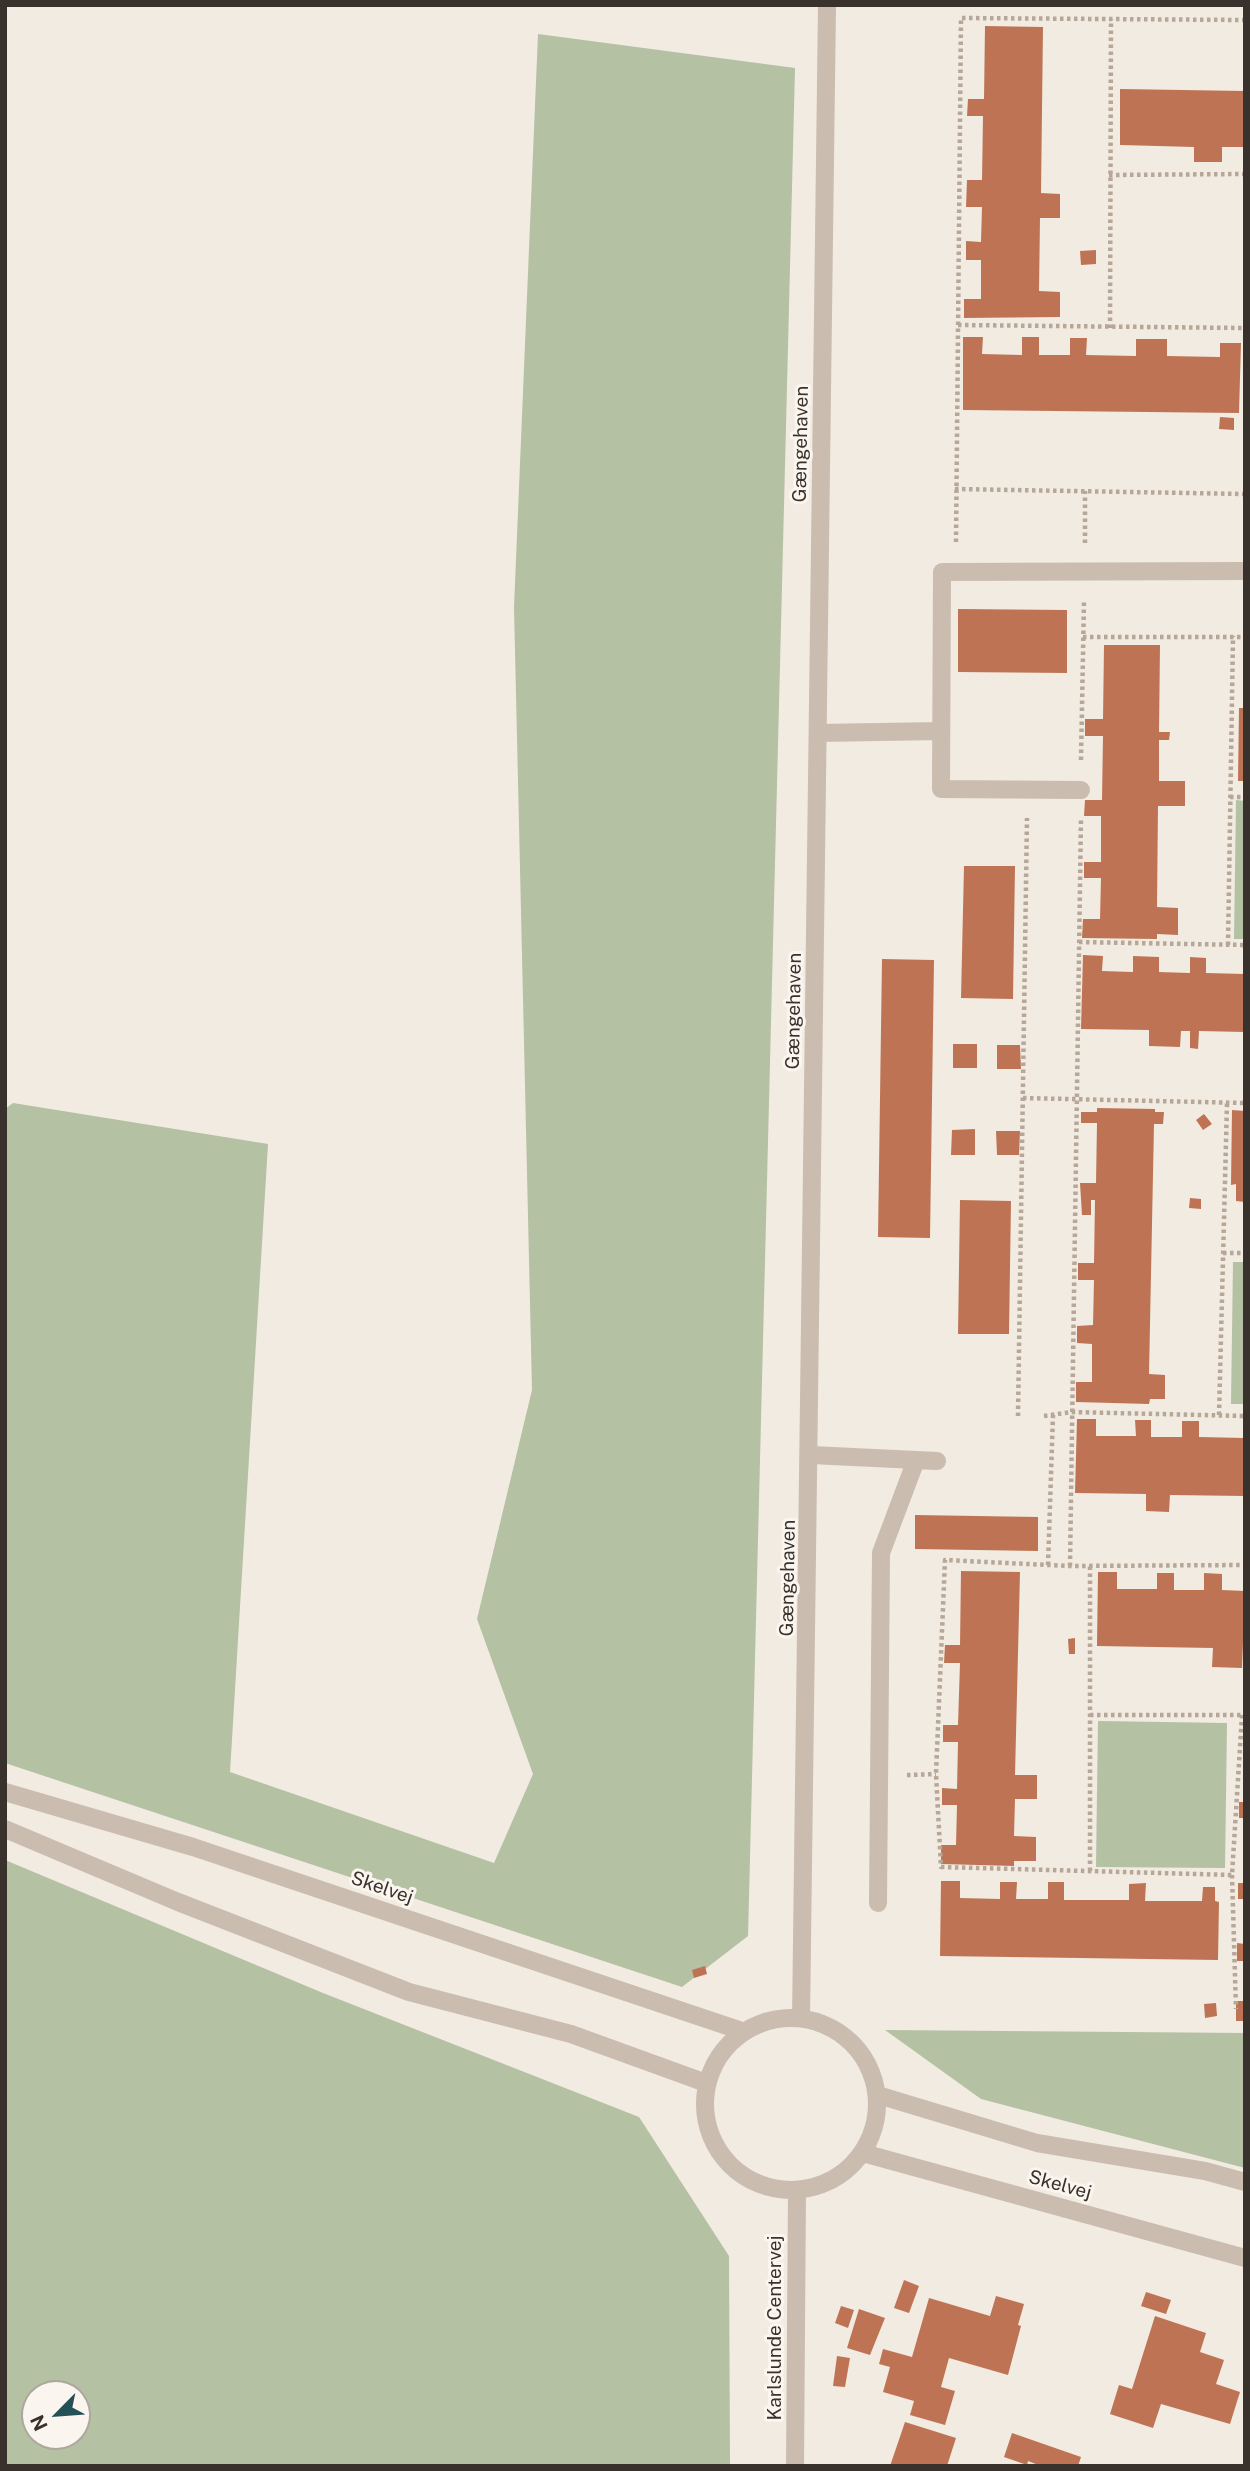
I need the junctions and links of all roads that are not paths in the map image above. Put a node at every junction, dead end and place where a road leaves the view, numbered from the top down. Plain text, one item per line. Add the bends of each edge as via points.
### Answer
1 (827, 5) edge
2 (1245, 572) edge
3 (941, 731) junction
4 (818, 733) junction
5 (1081, 790) road end
6 (811, 1455) junction
7 (916, 1460) junction
8 (937, 1461) dead end
9 (5, 1792) edge
10 (5, 1829) edge
11 (878, 1903) dead end
12 (801, 2017) junction
13 (742, 2031) junction
14 (706, 2083) junction
15 (878, 2095) junction
16 (863, 2153) junction
17 (1245, 2182) edge
18 (797, 2191) junction
19 (1245, 2258) edge
20 (795, 2466) edge

1 - 4 street, Gængehaven
2 - 3 street via 942,572
3 - 4 street
3 - 5 street via 941,789
4 - 6 street, Gængehaven
6 - 7 street
6 - 12 street, Gængehaven
7 - 8 street
7 - 11 street via 881,1553
9 - 13 street, Skelvej via 193,1847
10 - 14 street via 409,1992 571,2034
12 - 13 street via 770,2019
12 - 15 street via 832,2027 861,2053
13 - 14 street via 722,2050
14 - 18 street via 705,2121 722,2159 759,2186
15 - 16 street via 875,2124
15 - 17 street, Skelvej via 1037,2143
16 - 18 street via 843,2174 821,2186
16 - 19 street, Skelvej
18 - 20 street, Karlslunde Centervej

